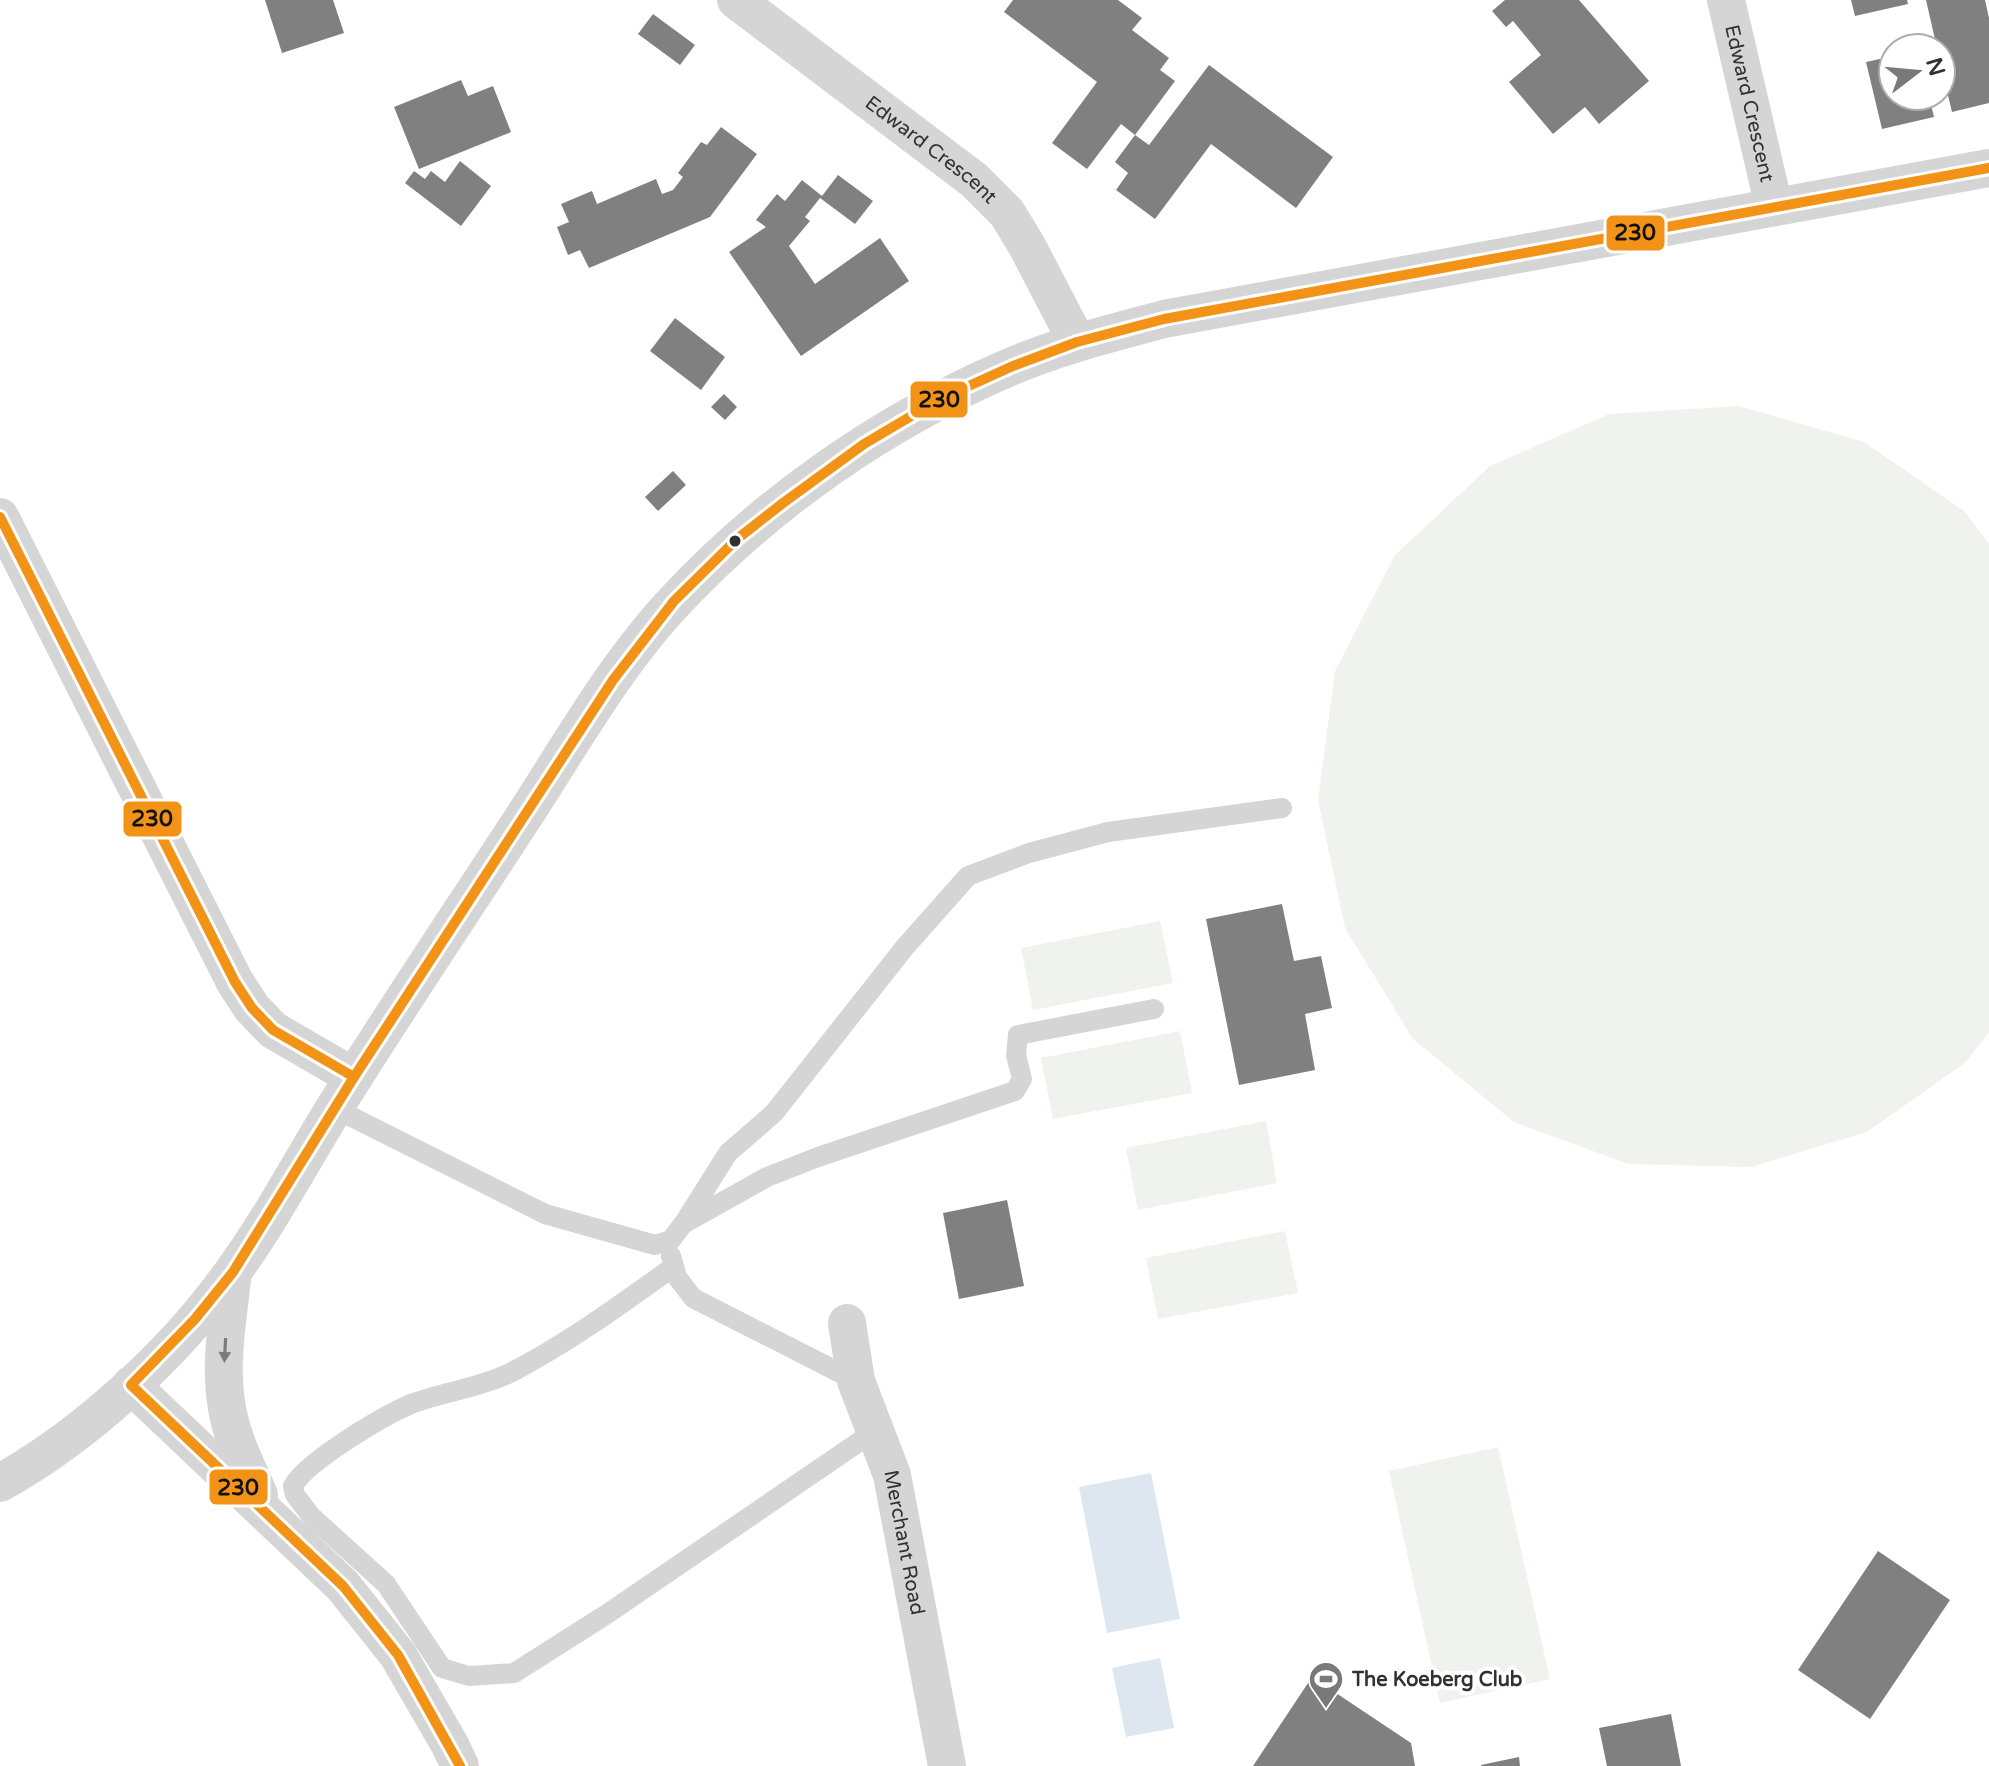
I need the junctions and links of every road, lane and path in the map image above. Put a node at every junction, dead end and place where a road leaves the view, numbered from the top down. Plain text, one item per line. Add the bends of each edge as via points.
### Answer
1 (736, 0) edge
2 (1726, 0) edge
3 (1989, 168) edge
4 (1774, 207) junction
5 (1077, 342) junction
6 (0, 517) edge
7 (1282, 808) dead end
8 (1154, 1009) dead end
9 (344, 1093) junction
10 (677, 1232) junction
11 (673, 1267) junction
12 (233, 1272) junction
13 (847, 1323) dead end
14 (856, 1381) junction
15 (131, 1385) junction
16 (875, 1431) junction
17 (0, 1483) edge
18 (267, 1511) junction
19 (460, 1766) edge
20 (947, 1766) edge

1 - 5 street, Edward Crescent via 974,180 1007,213
2 - 4 street, Edward Crescent
3 - 4 street
4 - 5 street via 1164,319
5 - 9 street via 940,399 864,444 737,539 674,601 613,680
6 - 9 street via 235,982 273,1030
7 - 10 lane via 1108,832 968,876 774,1113 728,1153
8 - 10 lane via 1018,1035 1022,1079 1015,1091 767,1177
9 - 10 lane via 545,1214 655,1245
9 - 12 street
10 - 11 lane
11 - 14 lane via 693,1298
11 - 16 lane via 593,1324 507,1374 410,1405 330,1451 293,1486 312,1517 386,1584 442,1668 469,1676 514,1673
12 - 15 street
12 -> 18 street via 225,1351 227,1409 235,1441
13 - 14 street, Merchant Road
14 - 16 street, Merchant Road
15 - 17 street via 78,1432
15 - 18 street
16 - 20 street, Merchant Road via 892,1475
18 - 19 street via 343,1586 398,1655

